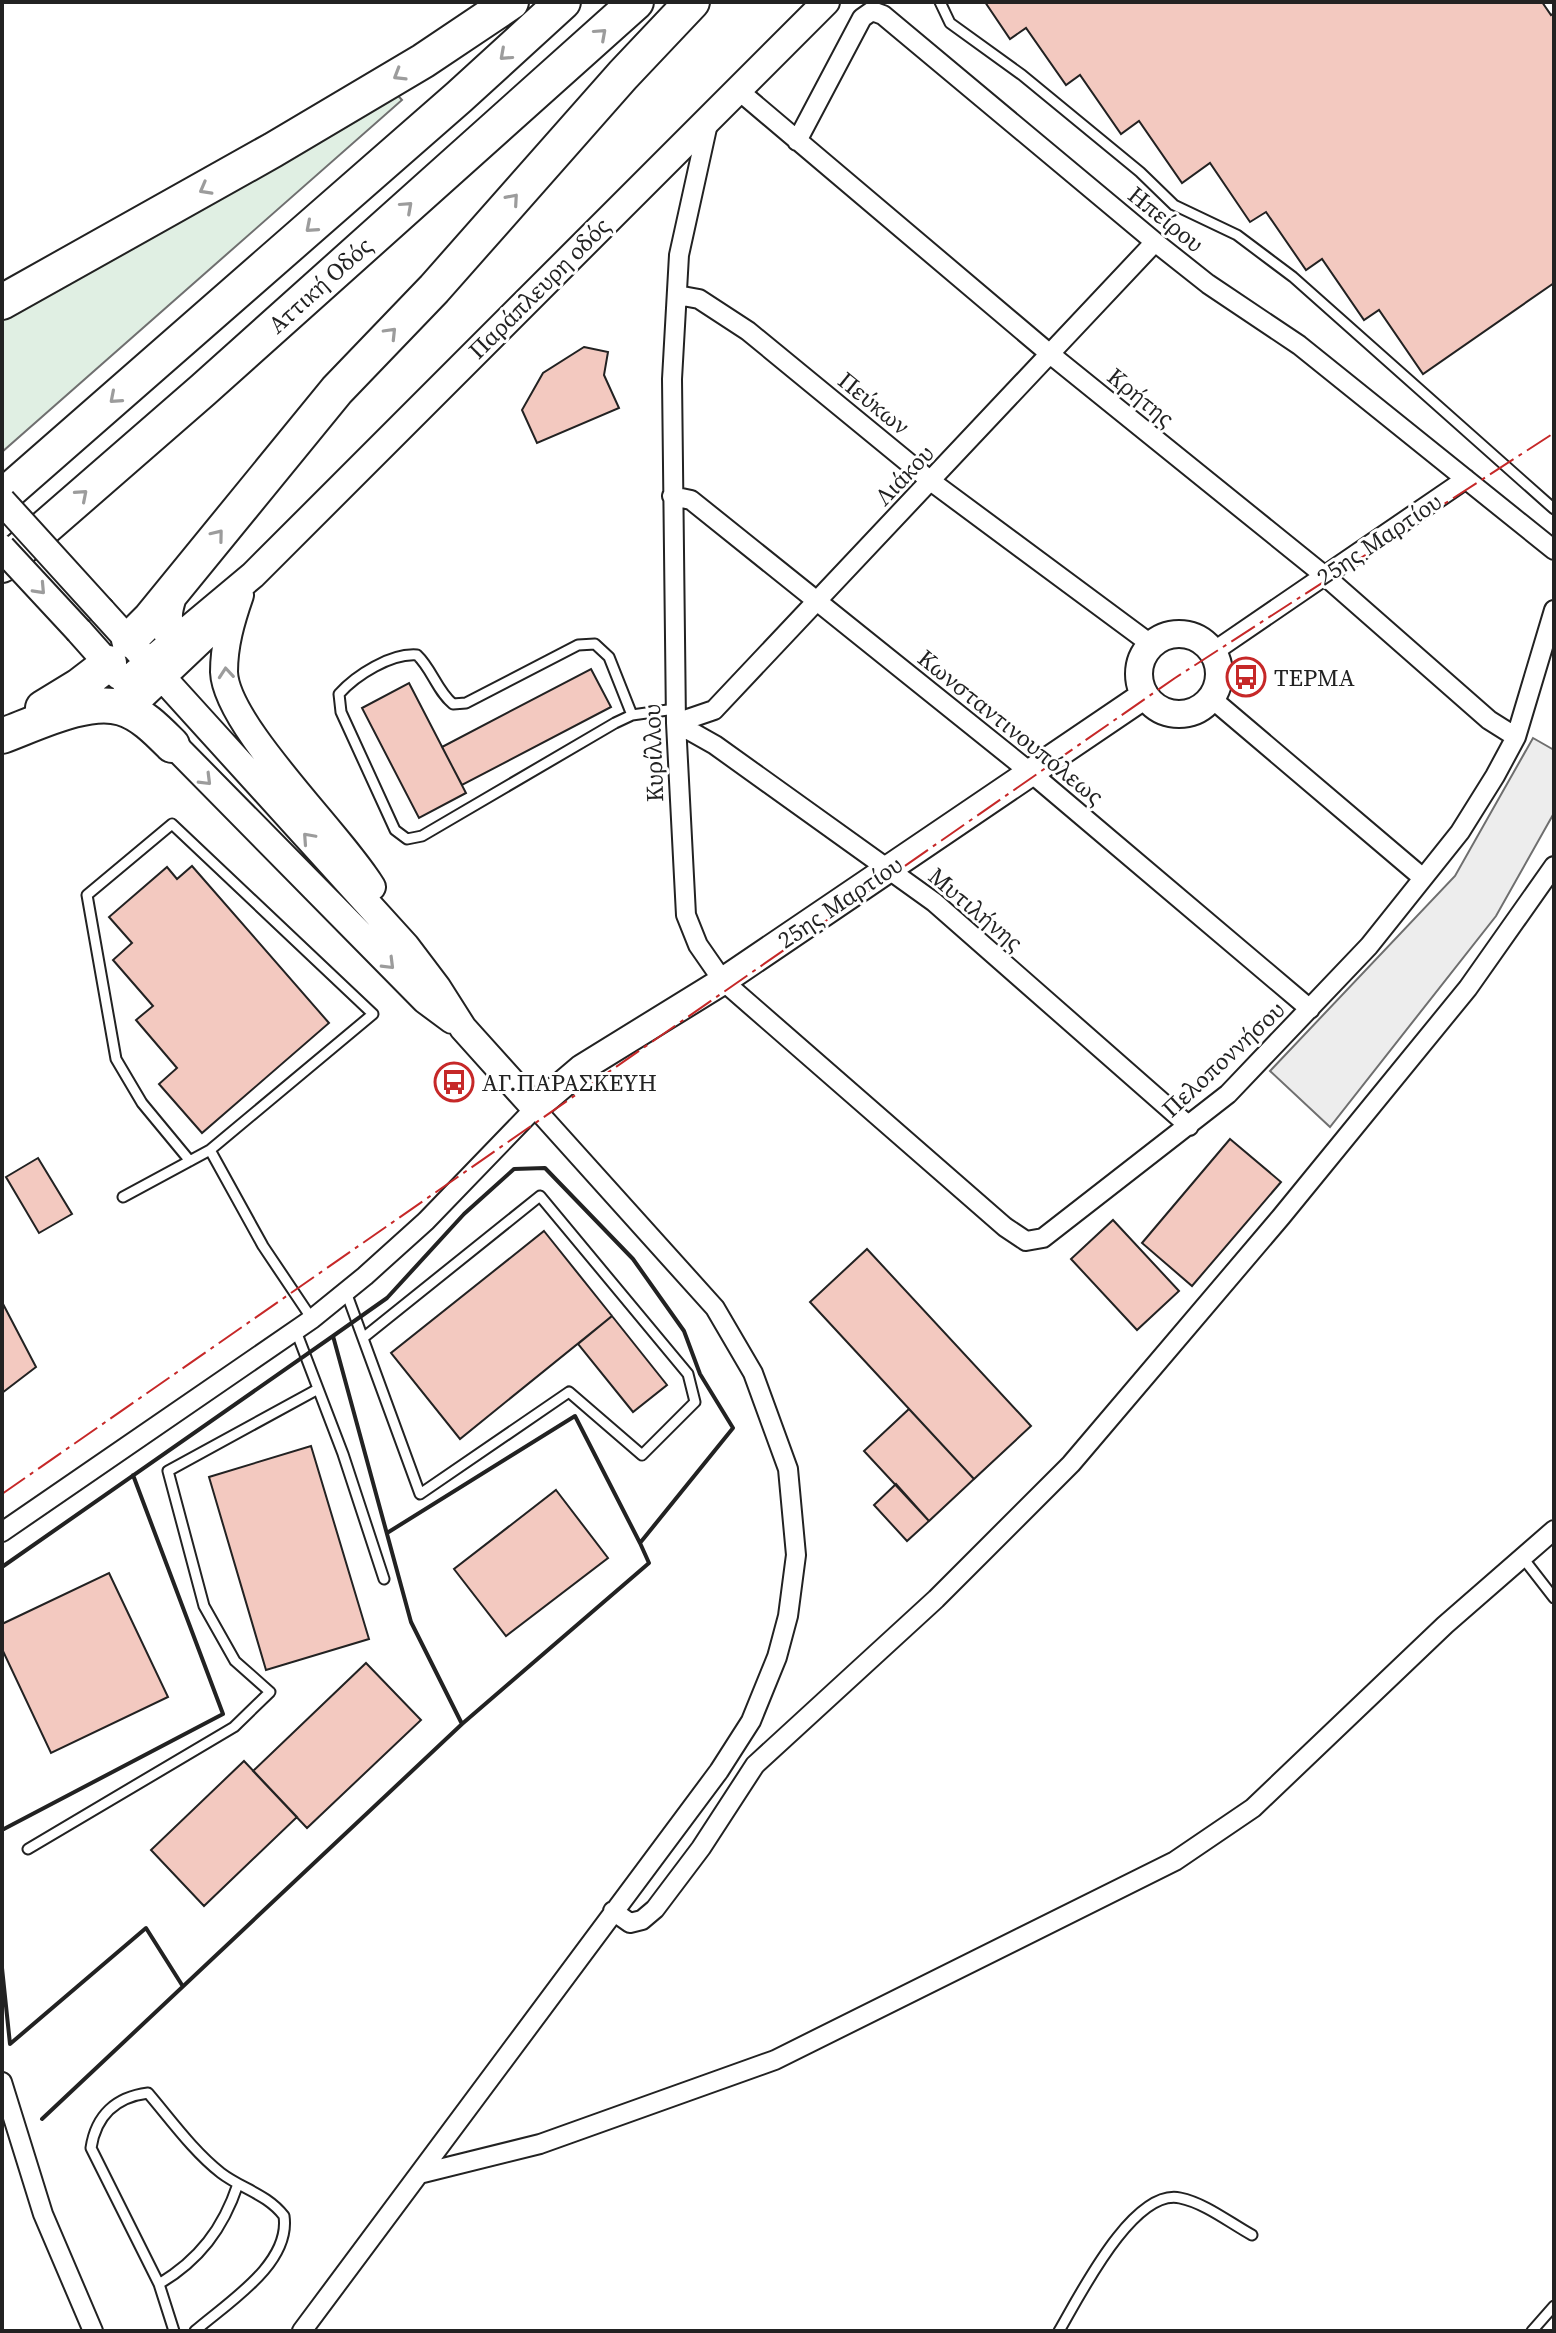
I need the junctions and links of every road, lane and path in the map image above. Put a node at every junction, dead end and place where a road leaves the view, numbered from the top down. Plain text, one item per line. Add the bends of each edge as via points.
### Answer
1 (511, 2) edge
2 (563, 2) edge
3 (636, 2) edge
4 (692, 2) edge
5 (826, 2) edge
6 (940, 2) edge
7 (738, 90) junction
8 (709, 116) junction
9 (797, 141) junction
10 (1155, 242) junction
11 (677, 295) junction
12 (2, 302) edge
13 (1050, 354) junction
14 (1466, 479) junction
15 (932, 482) junction
16 (672, 496) junction
17 (2, 499) edge
18 (1554, 509) edge
19 (2, 548) edge
20 (1554, 550) edge
21 (2, 565) edge
22 (1325, 576) junction
23 (246, 585) junction
24 (169, 596) junction
25 (816, 601) junction
26 (1554, 610) edge
27 (177, 639) junction
28 (1152, 645) junction
29 (1213, 652) junction
30 (136, 670) junction
31 (1145, 695) junction
32 (1211, 698) junction
33 (632, 715) junction
34 (676, 716) junction
35 (2, 735) edge
36 (1516, 737) junction
37 (172, 745) junction
38 (1030, 772) junction
39 (1554, 866) edge
40 (889, 870) junction
41 (1423, 878) junction
42 (406, 946) junction
43 (723, 981) junction
44 (1310, 1009) junction
45 (463, 1028) junction
46 (535, 1108) junction
47 (1189, 1126) junction
48 (210, 1150) junction
49 (190, 1161) junction
50 (123, 1197) dead end
51 (1026, 1241) joint
52 (346, 1292) junction
53 (312, 1319) junction
54 (296, 1331) junction
55 (363, 1338) junction
56 (318, 1389) junction
57 (1554, 1530) edge
58 (2, 1532) edge
59 (1523, 1558) junction
60 (384, 1579) dead end
61 (1554, 1598) edge
62 (28, 1849) dead end
63 (613, 1911) junction
64 (2, 2082) edge
65 (419, 2174) junction
66 (238, 2184) junction
67 (1252, 2235) dead end
68 (159, 2284) junction
69 (1554, 2306) edge
70 (93, 2331) edge
71 (174, 2331) edge
72 (195, 2331) edge
73 (302, 2331) edge
74 (1059, 2331) edge
75 (1532, 2331) edge

1 -> 12 highway via 287,142
2 -> 17 highway, Αττική Οδός
21 -> 3 highway, Αττική Οδός
24 -> 4 highway via 337,390
5 - 7 street, Παράπλευρη οδός
6 - 18 lane via 950,23 1022,75 1174,205 1237,235 1293,277
7 - 8 street, Παράπλευρη οδός
7 - 9 street, Κρήτης
8 - 11 street, Κυρίλλου via 679,255
8 - 23 street, Παράπλευρη οδός
9 - 10 street, Ηπείρου via 862,18 872,11
9 - 13 street, Κρήτης
10 - 13 street, Λιάκου
10 - 14 street, Ηπείρου via 1299,345
11 - 15 street, Πεύκων via 699,299 748,331
11 - 16 street, Κυρίλλου
13 - 15 street, Λιάκου
13 - 22 street, Κρήτης
14 - 20 street, Ηπείρου
14 - 22 street, 25ης Μαρτίου
15 - 25 street, Λιάκου
15 - 28 street, Πεύκων
16 - 25 street, Κωνσταντινουπόλεως via 691,500
16 - 34 street, Κυρίλλου
17 - 30 street, bridge via 102,611
19 -> 30 street, bridge via 79,631
22 - 29 street, 25ης Μαρτίου
22 - 36 street, Κρήτης via 1489,720
23 - 27 street, Παράπλευρη οδός
23 - 30 street, Παράπλευρη οδός via 216,626
42 -> 23 street via 352,859 231,700 224,675 227,634
24 - 27 highway via 164,618
24 - 30 highway
25 - 34 street, Λιάκου via 714,710
25 - 38 street, Κωνσταντινουπόλεως
26 - 36 street, Πελοποννήσου
27 - 30 street, Παράπλευρη οδός
28 - 29 street via 1167,635 1184,634
28 - 31 street via 1141,660 1139,678
29 - 32 street via 1219,667
30 - 35 highway via 79,686
30 - 37 street
42 -> 30 street
31 - 32 street via 1159,709 1177,714 1196,710
31 - 38 street, 25ης Μαρτίου
32 - 41 street
33 - 33 lane via 422,836 407,839 395,830 341,712 339,694 350,682 403,654 417,655 426,663 453,704 466,703 578,645 595,644 609,657
33 - 34 lane
34 - 40 street, Μυτιλήνης
34 - 43 street, Κυρίλλου via 686,915 698,945
35 - 37 highway via 85,707 108,705 136,714
36 - 41 street, Πελοποννήσου via 1460,832
37 -> 45 street via 425,1000
38 - 40 street, 25ης Μαρτίου
38 - 44 street, Κωνσταντινουπόλεως
39 - 63 street via 1468,988 1071,1464 936,1599 755,1765 655,1909 630,1923
40 - 43 street, 25ης Μαρτίου
40 - 47 street, Μυτιλήνης via 934,902
41 - 44 street, Πελοποννήσου
42 - 45 street
43 - 46 street, 25ης Μαρτίου via 582,1068
43 - 51 street, Κυρίλλου
44 - 47 street, Πελοποννήσου via 1228,1094
45 - 46 street
46 - 52 street via 426,1221
46 - 63 street via 715,1308 753,1373 788,1469 796,1555 777,1657 751,1721 719,1771
47 - 51 street, Πελοποννήσου via 1043,1238
48 - 49 lane
48 - 49 lane via 373,1014 172,824 87,895 116,1059 142,1103
48 - 53 lane via 263,1246
49 - 50 lane
52 - 53 street
52 - 55 lane
53 - 54 street
54 - 56 lane
54 - 58 street
55 - 55 lane via 540,1196 688,1374 695,1402 642,1455 569,1392 420,1494
56 - 60 lane
56 - 62 lane via 168,1471 204,1606 235,1661 270,1692 234,1727
57 - 59 street
59 - 61 lane
59 - 65 street via 1253,1808 1175,1861 775,2060 540,2144
63 - 65 street
64 - 70 street via 43,2214
65 - 73 street
66 - 68 lane via 212,2239
66 - 68 lane via 195,2148 148,2093 122,2099 103,2115 91,2148
66 - 72 lane via 268,2199 284,2216 281,2246 266,2269
67 - 74 lane via 1178,2197 1156,2201 1103,2256
68 - 71 lane
69 - 75 lane

